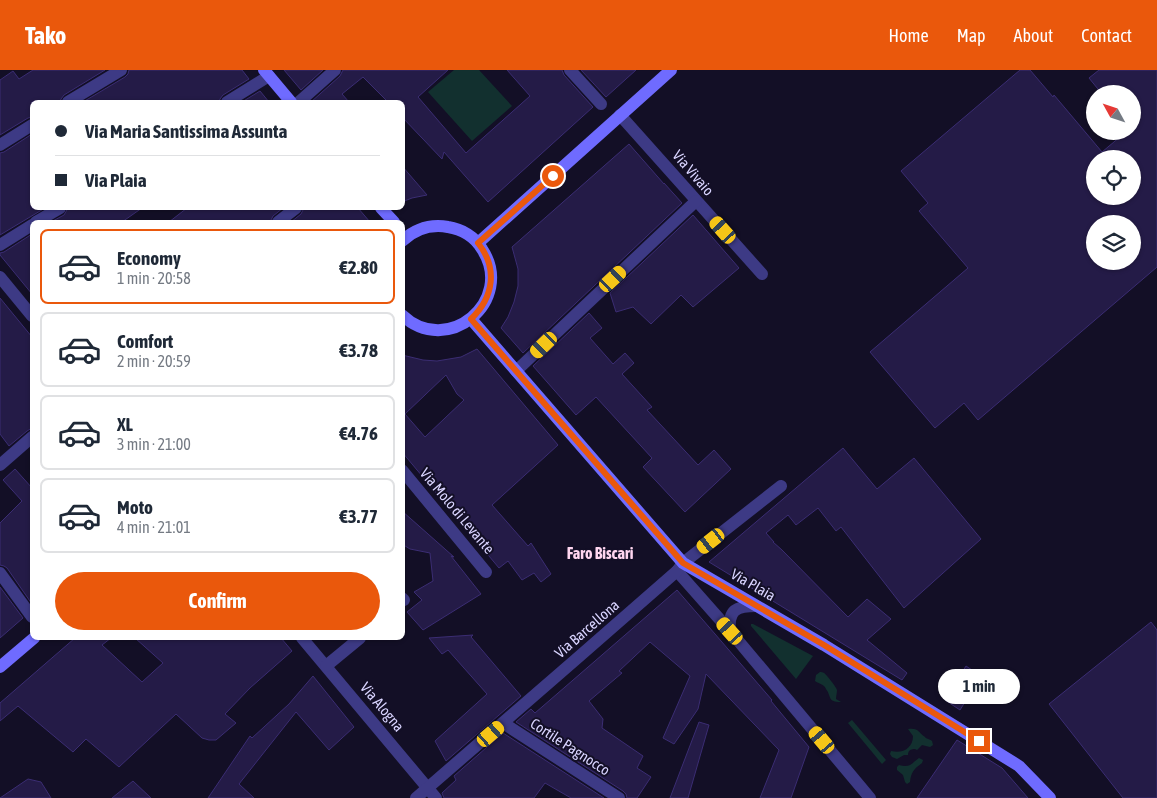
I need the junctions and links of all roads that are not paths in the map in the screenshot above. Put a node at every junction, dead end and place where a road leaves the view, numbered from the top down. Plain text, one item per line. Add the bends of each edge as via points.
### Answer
1 (122, 70) edge
2 (335, 70) edge
3 (570, 70) edge
4 (671, 70) edge
5 (266, 73) edge
6 (71, 100) edge
7 (230, 100) edge
8 (289, 100) edge
9 (301, 100) edge
10 (601, 104) dead end
11 (620, 115) junction
12 (30, 126) edge
13 (0, 144) edge
14 (696, 201) junction
15 (57, 210) edge
16 (293, 210) edge
17 (383, 210) edge
18 (39, 220) edge
19 (281, 220) edge
20 (392, 220) edge
21 (30, 226) edge
22 (405, 236) edge
23 (478, 243) junction
24 (0, 246) edge
25 (762, 274) dead end
26 (0, 277) edge
27 (30, 314) edge
28 (405, 317) edge
29 (471, 319) junction
30 (516, 371) junction
31 (30, 439) edge
32 (0, 465) edge
33 (405, 474) edge
34 (781, 486) dead end
35 (680, 567) junction
36 (486, 572) dead end
37 (0, 573) edge
38 (756, 606) junction
39 (30, 613) edge
40 (730, 631) junction
41 (32, 640) edge
42 (304, 640) edge
43 (358, 640) edge
44 (326, 666) junction
45 (0, 667) edge
46 (504, 722) junction
47 (1036, 783) junction
48 (431, 793) edge
49 (416, 798) edge
50 (619, 798) edge
51 (870, 798) edge
52 (1040, 798) edge
53 (1050, 798) edge

1 - 6 street
2 - 9 street
3 - 10 street
4 - 11 street
5 - 7 street
5 - 8 street
11 - 14 street, Via Vivaio
11 - 23 street
12 - 13 street
14 - 25 street, Via Vivaio
14 - 30 street
15 - 18 street
16 - 19 street
17 - 20 street
21 - 24 street
22 - 23 street via 422,228 452,227
23 - 29 street via 487,256 491,282 485,303
26 - 27 street
28 - 29 street via 434,330 453,328
29 - 30 street, Via Plaia
30 - 35 street, Via Plaia
31 - 32 street
33 - 36 street, Via Molo di Levante
34 - 35 street, Via Barcellona
35 - 38 street, Via Plaia
35 - 40 street
35 - 46 street, Via Barcellona
37 - 39 street
38 - 40 street via 737,608 729,620
38 - 47 street, Via Plaia via 1019,766
40 - 51 street
41 - 45 street
42 - 44 street, Via Alogna
43 - 44 street
44 - 48 street, Via Alogna
46 - 48 street, Via Barcellona
46 - 50 street, Cortile Pagnocco
47 - 52 street
47 - 53 street, Via Plaia
48 - 49 street, Via Barcellona

